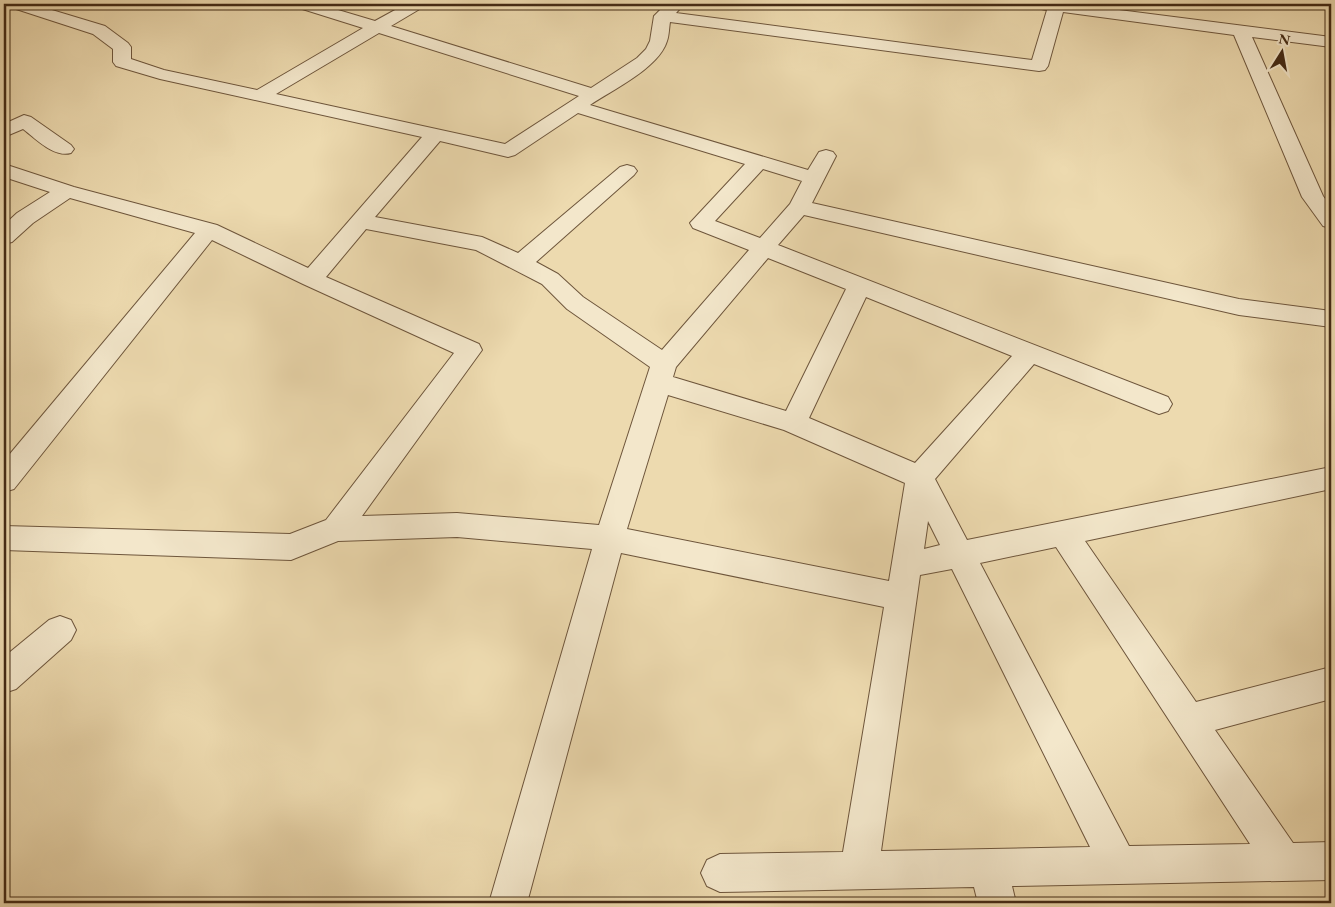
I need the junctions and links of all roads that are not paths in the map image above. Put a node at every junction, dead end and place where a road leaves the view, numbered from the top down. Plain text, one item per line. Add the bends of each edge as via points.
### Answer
1 (17, 4) edge
2 (302, 4) edge
3 (417, 4) edge
4 (1036, 4) edge
5 (1056, 7) junction
6 (4, 9) edge
7 (669, 10) edge
8 (378, 26) junction
9 (1241, 31) junction
10 (1331, 42) edge
11 (594, 95) junction
12 (260, 96) junction
13 (576, 107) junction
14 (4, 131) edge
15 (435, 134) junction
16 (64, 149) dead end
17 (826, 156) dead end
18 (758, 162) junction
19 (4, 170) edge
20 (628, 171) dead end
21 (814, 178) junction
22 (67, 191) junction
23 (799, 207) junction
24 (360, 221) junction
25 (1331, 221) edge
26 (209, 230) junction
27 (4, 237) edge
28 (764, 248) junction
29 (520, 264) junction
30 (311, 279) junction
31 (859, 286) junction
32 (1331, 320) edge
33 (1029, 352) junction
34 (660, 373) junction
35 (1159, 404) dead end
36 (792, 423) junction
37 (920, 477) junction
38 (1331, 478) edge
39 (4, 481) edge
40 (336, 529) junction
41 (1063, 533) junction
42 (4, 538) edge
43 (610, 538) junction
44 (960, 554) junction
45 (907, 565) junction
46 (901, 597) junction
47 (60, 630) dead end
48 (4, 678) edge
49 (1331, 683) edge
50 (1190, 720) junction
51 (1331, 861) edge
52 (1284, 862) junction
53 (1119, 865) junction
54 (989, 868) junction
55 (859, 870) junction
56 (720, 873) dead end
57 (508, 903) edge
58 (998, 903) edge

1 - 6 street
1 - 12 street via 99,30 122,47 122,62 160,74
2 - 8 street
3 - 8 street
4 - 5 street
5 - 7 street via 1040,66
5 - 9 street
7 - 11 street via 653,52
8 - 11 street
8 - 12 street
9 - 10 street
9 - 25 street via 1313,197
11 - 13 street
12 - 15 street
13 - 15 street via 508,151
13 - 18 street
14 - 16 street via 24,121
15 - 24 street
17 - 21 street
18 - 21 street
18 - 28 street via 701,223
19 - 22 street
20 - 29 street
21 - 23 street
22 - 26 street
22 - 27 street via 25,218
23 - 28 street
23 - 32 street via 1239,308
24 - 29 street via 482,244
24 - 30 street
26 - 30 street
26 - 39 street
28 - 31 street
28 - 34 street
29 - 34 street via 550,279
30 - 40 street via 470,350
31 - 33 street
31 - 36 street
33 - 35 street
33 - 37 street
34 - 36 street
34 - 43 street
36 - 37 street
37 - 44 street
37 - 45 street
38 - 41 street
40 - 42 street via 291,547
40 - 43 street via 457,525
41 - 44 street
41 - 50 street
43 - 46 street
43 - 57 street
44 - 45 street
44 - 53 street
45 - 46 street
46 - 55 street
47 - 48 street
49 - 50 street
50 - 52 street
51 - 52 street
52 - 53 street
53 - 54 street
54 - 55 street
54 - 58 street
55 - 56 street

